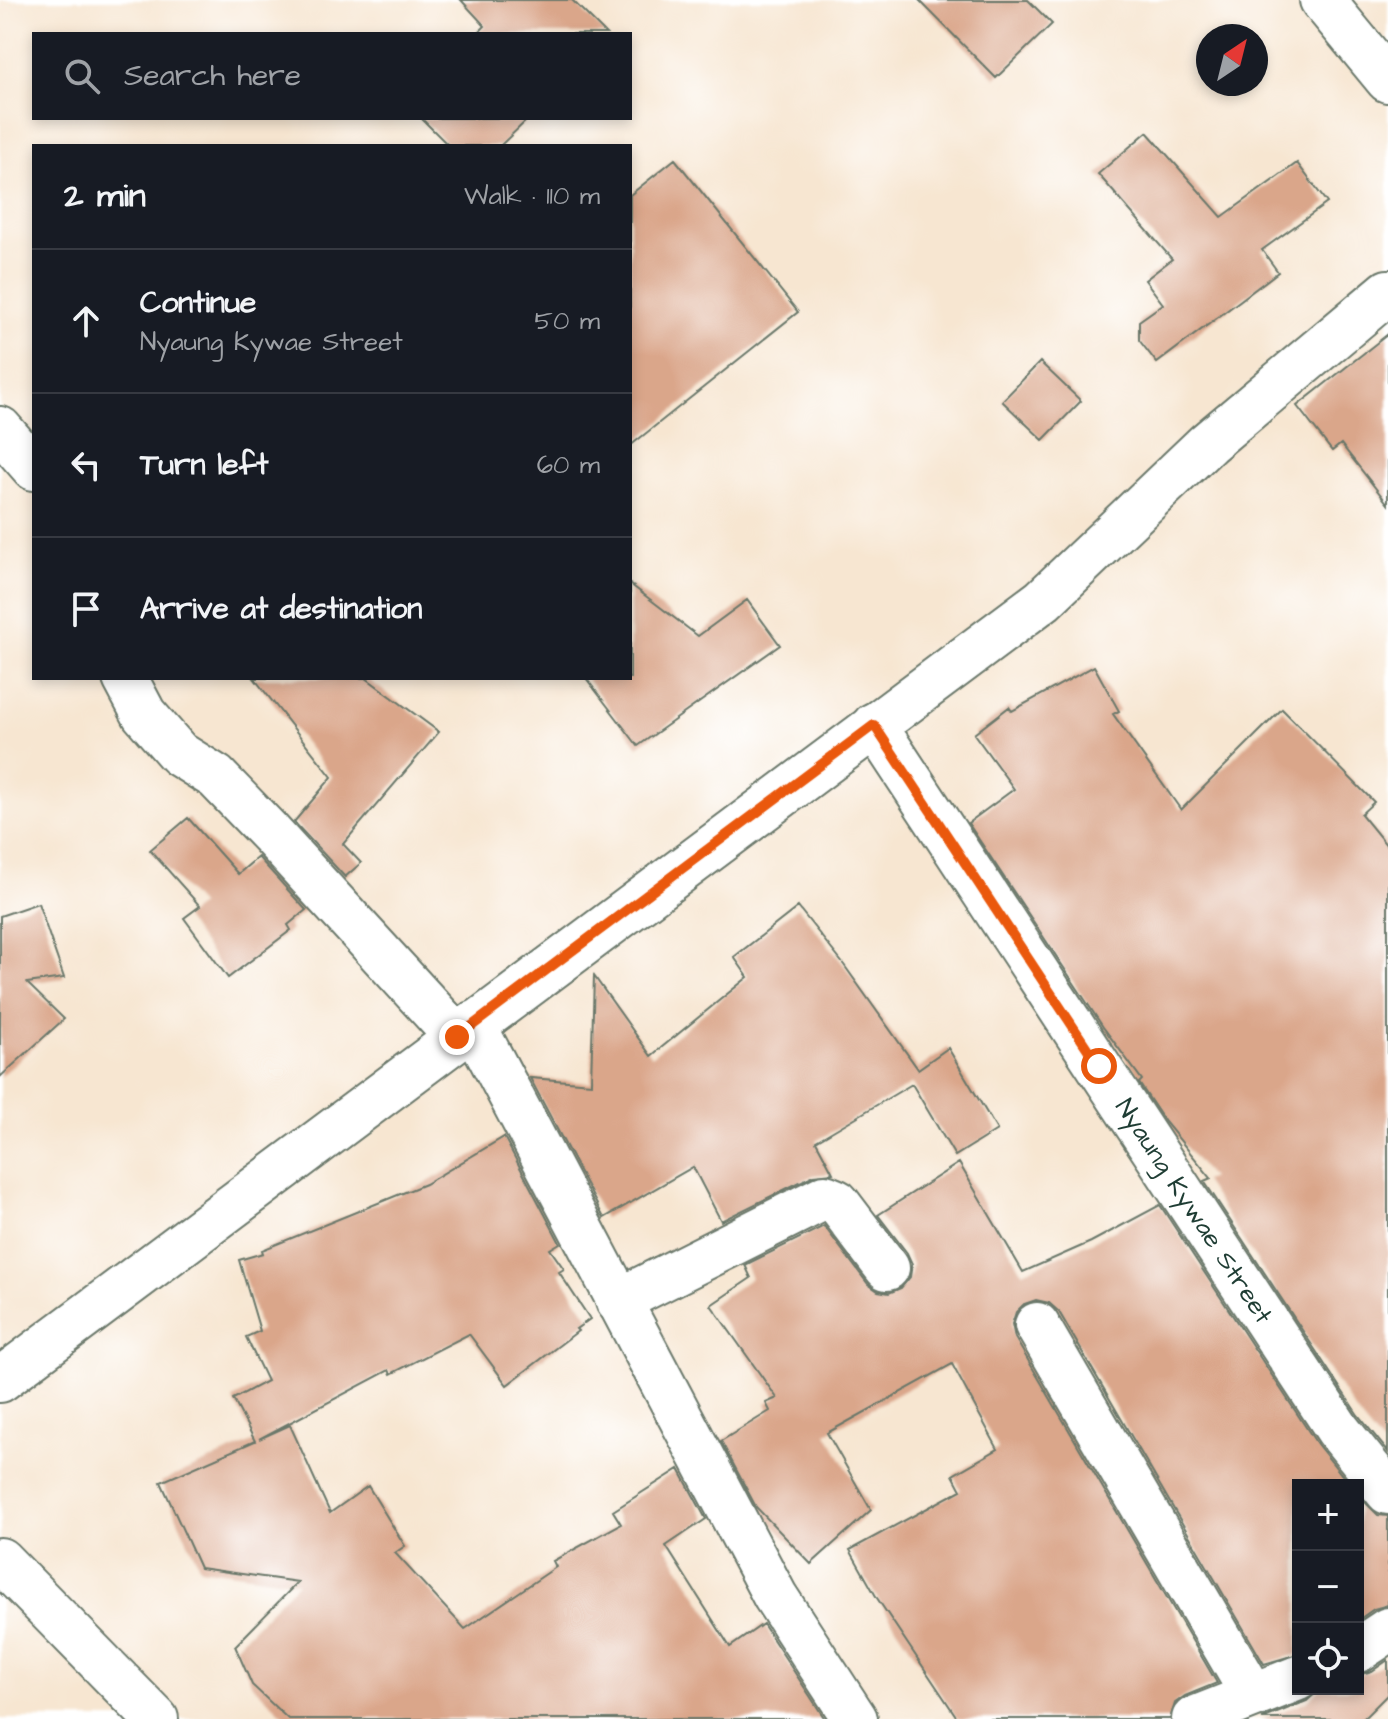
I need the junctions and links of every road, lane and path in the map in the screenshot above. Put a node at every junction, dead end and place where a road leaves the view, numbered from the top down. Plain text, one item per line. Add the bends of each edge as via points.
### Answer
1 (1322, 0) edge
2 (1388, 80) edge
3 (1388, 292) edge
4 (0, 429) edge
5 (32, 466) edge
6 (126, 680) edge
7 (874, 725) junction
8 (465, 1030) junction
9 (887, 1268) dead end
10 (618, 1301) junction
11 (1037, 1325) dead end
12 (0, 1380) edge
13 (1388, 1492) edge
14 (0, 1560) edge
15 (1388, 1630) edge
16 (1364, 1646) edge
17 (1292, 1680) edge
18 (1253, 1695) junction
19 (156, 1719) edge
20 (855, 1719) edge
21 (1194, 1719) edge

1 - 2 street
3 - 7 street via 1208,443 1043,600
4 - 5 street
6 - 8 street via 144,714 179,754 216,777
7 - 8 street
7 - 13 street, Nyaung Kywae Street via 1338,1430
8 - 10 street
8 - 12 street
9 - 10 street via 837,1202 825,1197
10 - 20 street via 775,1596
11 - 18 street
14 - 19 street
15 - 16 street
17 - 18 street
18 - 21 street

